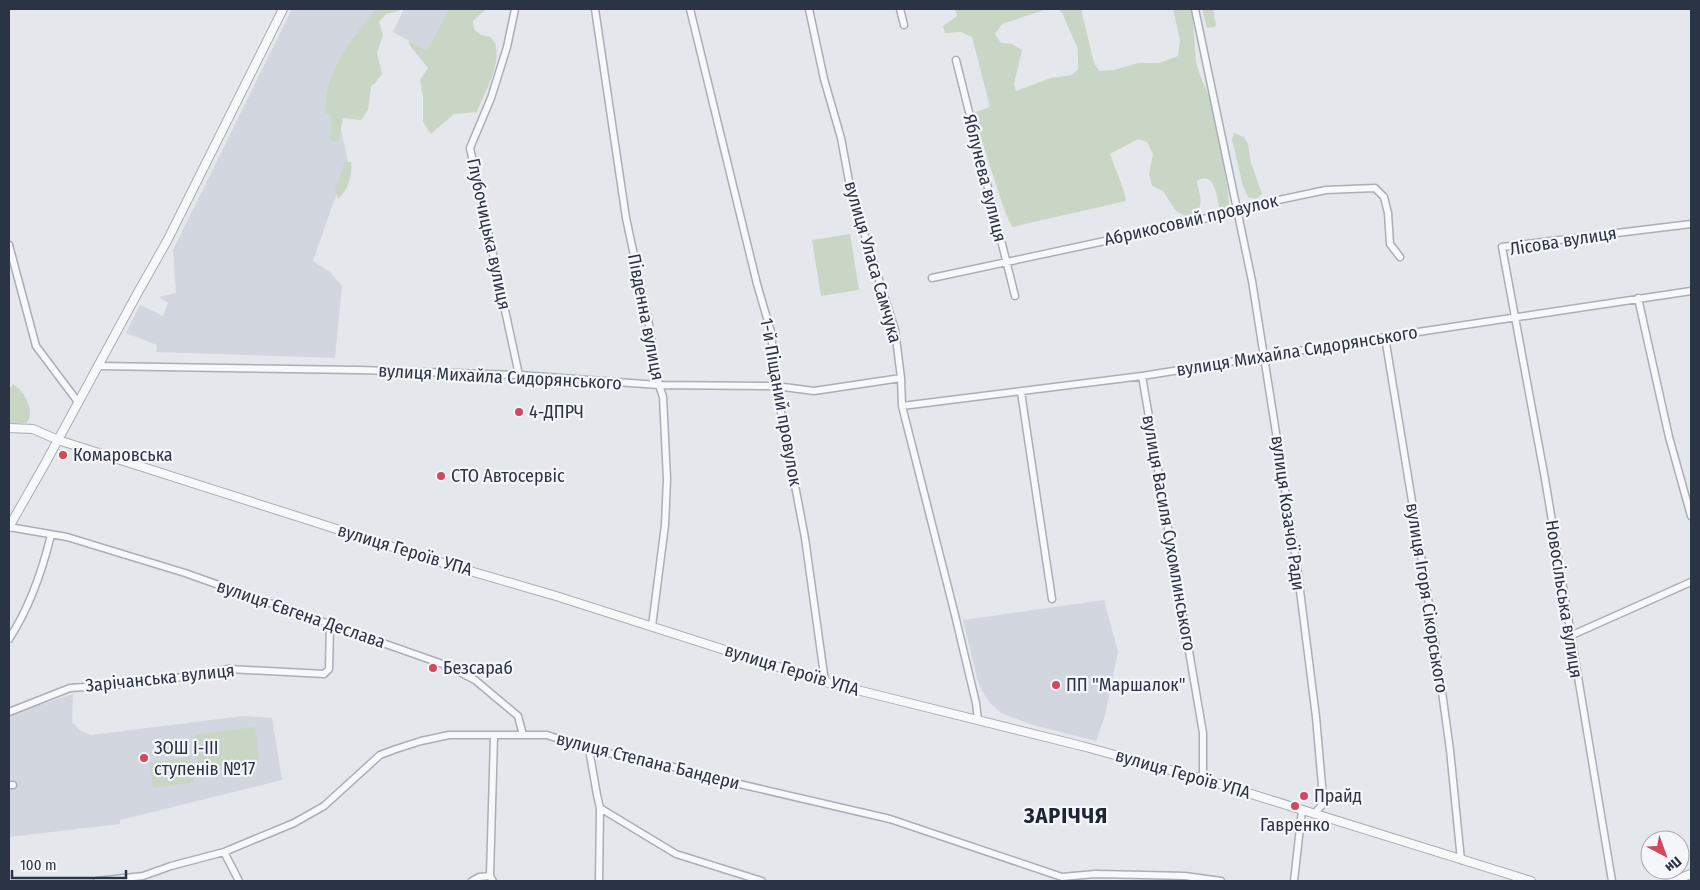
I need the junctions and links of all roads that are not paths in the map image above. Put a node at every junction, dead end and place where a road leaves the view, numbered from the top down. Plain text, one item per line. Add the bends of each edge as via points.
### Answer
1 (283, 9) edge
2 (515, 9) edge
3 (595, 9) edge
4 (690, 9) edge
5 (809, 9) edge
6 (900, 9) edge
7 (1195, 9) edge
8 (904, 25) dead end
9 (956, 60) dead end
10 (1237, 211) junction
11 (1691, 224) edge
12 (9, 245) edge
13 (1400, 257) dead end
14 (1006, 262) junction
15 (932, 278) dead end
16 (1691, 291) edge
17 (1015, 296) dead end
18 (1638, 298) junction
19 (1515, 318) junction
20 (1385, 337) junction
21 (1264, 357) junction
22 (98, 366) junction
23 (519, 375) junction
24 (1142, 376) junction
25 (901, 378) junction
26 (659, 385) junction
27 (776, 386) junction
28 (1021, 392) junction
29 (78, 402) junction
30 (902, 406) junction
31 (9, 428) edge
32 (58, 440) junction
33 (1691, 516) edge
34 (9, 527) edge
35 (51, 535) junction
36 (1691, 582) edge
37 (1052, 600) dead end
38 (330, 624) junction
39 (652, 626) junction
40 (1570, 636) junction
41 (9, 639) edge
42 (825, 682) junction
43 (9, 712) edge
44 (978, 720) junction
45 (523, 735) junction
46 (494, 736) junction
47 (589, 749) junction
48 (1203, 779) junction
49 (600, 808) junction
50 (1302, 810) junction
51 (1314, 814) junction
52 (224, 852) junction
53 (1461, 860) junction
54 (1691, 874) edge
55 (1062, 877) junction
56 (492, 878) edge
57 (143, 879) edge
58 (98, 881) edge
59 (239, 881) edge
60 (472, 881) edge
61 (599, 881) edge
62 (762, 881) edge
63 (1068, 881) edge
64 (1221, 881) edge
65 (1294, 881) edge
66 (1531, 881) edge
67 (1612, 881) edge
68 (1672, 881) edge

1 - 22 street via 168,240
2 - 23 street, Глубочицька вулиця via 491,98 470,148
3 - 26 street, Південна вулиця via 626,218
4 - 27 street, 1-й Піщаний провулок via 771,332
5 - 25 street, вулиця Уласа Самчука via 851,192 895,330
6 - 8 street
7 - 10 street, вулиця Козачої Ради
9 - 14 street, Яблунева вулиця
10 - 13 street, Абрикосовий провулок via 1326,190 1375,188 1384,197 1390,244
10 - 14 street, Абрикосовий провулок
10 - 21 street, вулиця Козачої Ради
11 - 19 street, Лісова вулиця via 1502,247
12 - 29 street via 36,346
14 - 15 street, Абрикосовий провулок
14 - 17 street, Яблунева вулиця
16 - 18 street, вулиця Михайла Сидорянського
18 - 19 street, вулиця Михайла Сидорянського
18 - 33 street
19 - 20 street, вулиця Михайла Сидорянського
19 - 40 street, Новосільська вулиця
20 - 21 street, вулиця Михайла Сидорянського
20 - 53 street, вулиця Ігоря Сікорського via 1435,641
21 - 24 street, вулиця Михайла Сидорянського
21 - 51 street, вулиця Козачої Ради via 1296,559 1316,717 1323,797 1322,805
22 - 23 street, вулиця Михайла Сидорянського
22 - 29 street
23 - 26 street, вулиця Михайла Сидорянського
24 - 28 street, вулиця Михайла Сидорянського
24 - 48 street, вулиця Василя Сухомлинського via 1203,733
25 - 27 street, вулиця Михайла Сидорянського via 814,391
25 - 30 street, вулиця Уласа Самчука
26 - 27 street, вулиця Михайла Сидорянського
26 - 39 street, Південна вулиця via 663,397 666,525
27 - 42 street, 1-й Піщаний провулок via 805,538
28 - 30 street, вулиця Михайла Сидорянського
28 - 37 street
29 - 32 street
30 - 44 street, вулиця Уласа Самчука
31 - 32 street via 33,429
32 - 34 street
32 - 39 street, вулиця Героїв УПА
34 - 35 street, вулиця Євгена Деслава
35 - 38 street, вулиця Євгена Деслава via 185,573
35 - 41 street via 39,578 22,619
36 - 40 street
38 - 43 street, Зарічанська вулиця via 329,669 324,674 229,669 70,688
38 - 45 street, вулиця Євгена Деслава via 439,663 475,680 518,716
39 - 42 street, вулиця Героїв УПА
40 - 67 street, Новосільська вулиця
42 - 44 street, вулиця Героїв УПА
44 - 48 street, вулиця Героїв УПА
45 - 46 street, вулиця Степана Бандери
45 - 47 street, вулиця Степана Бандери via 548,736
46 - 52 street, вулиця Степана Бандери via 449,735 380,755 324,806 294,823
46 - 56 street
47 - 49 street
47 - 55 street, вулиця Степана Бандери via 683,768 890,819
48 - 50 street, вулиця Героїв УПА
49 - 61 street
49 - 62 street via 676,854
50 - 51 street, вулиця Героїв УПА
50 - 65 street
51 - 53 street, вулиця Героїв УПА
52 - 57 street, вулиця Степана Бандери via 171,866
52 - 59 street
53 - 66 street, вулиця Героїв УПА
54 - 68 street
55 - 63 street
55 - 64 street, вулиця Степана Бандери via 1095,874 1185,876
56 - 60 street via 479,877
57 - 58 street, вулиця Степана Бандери

